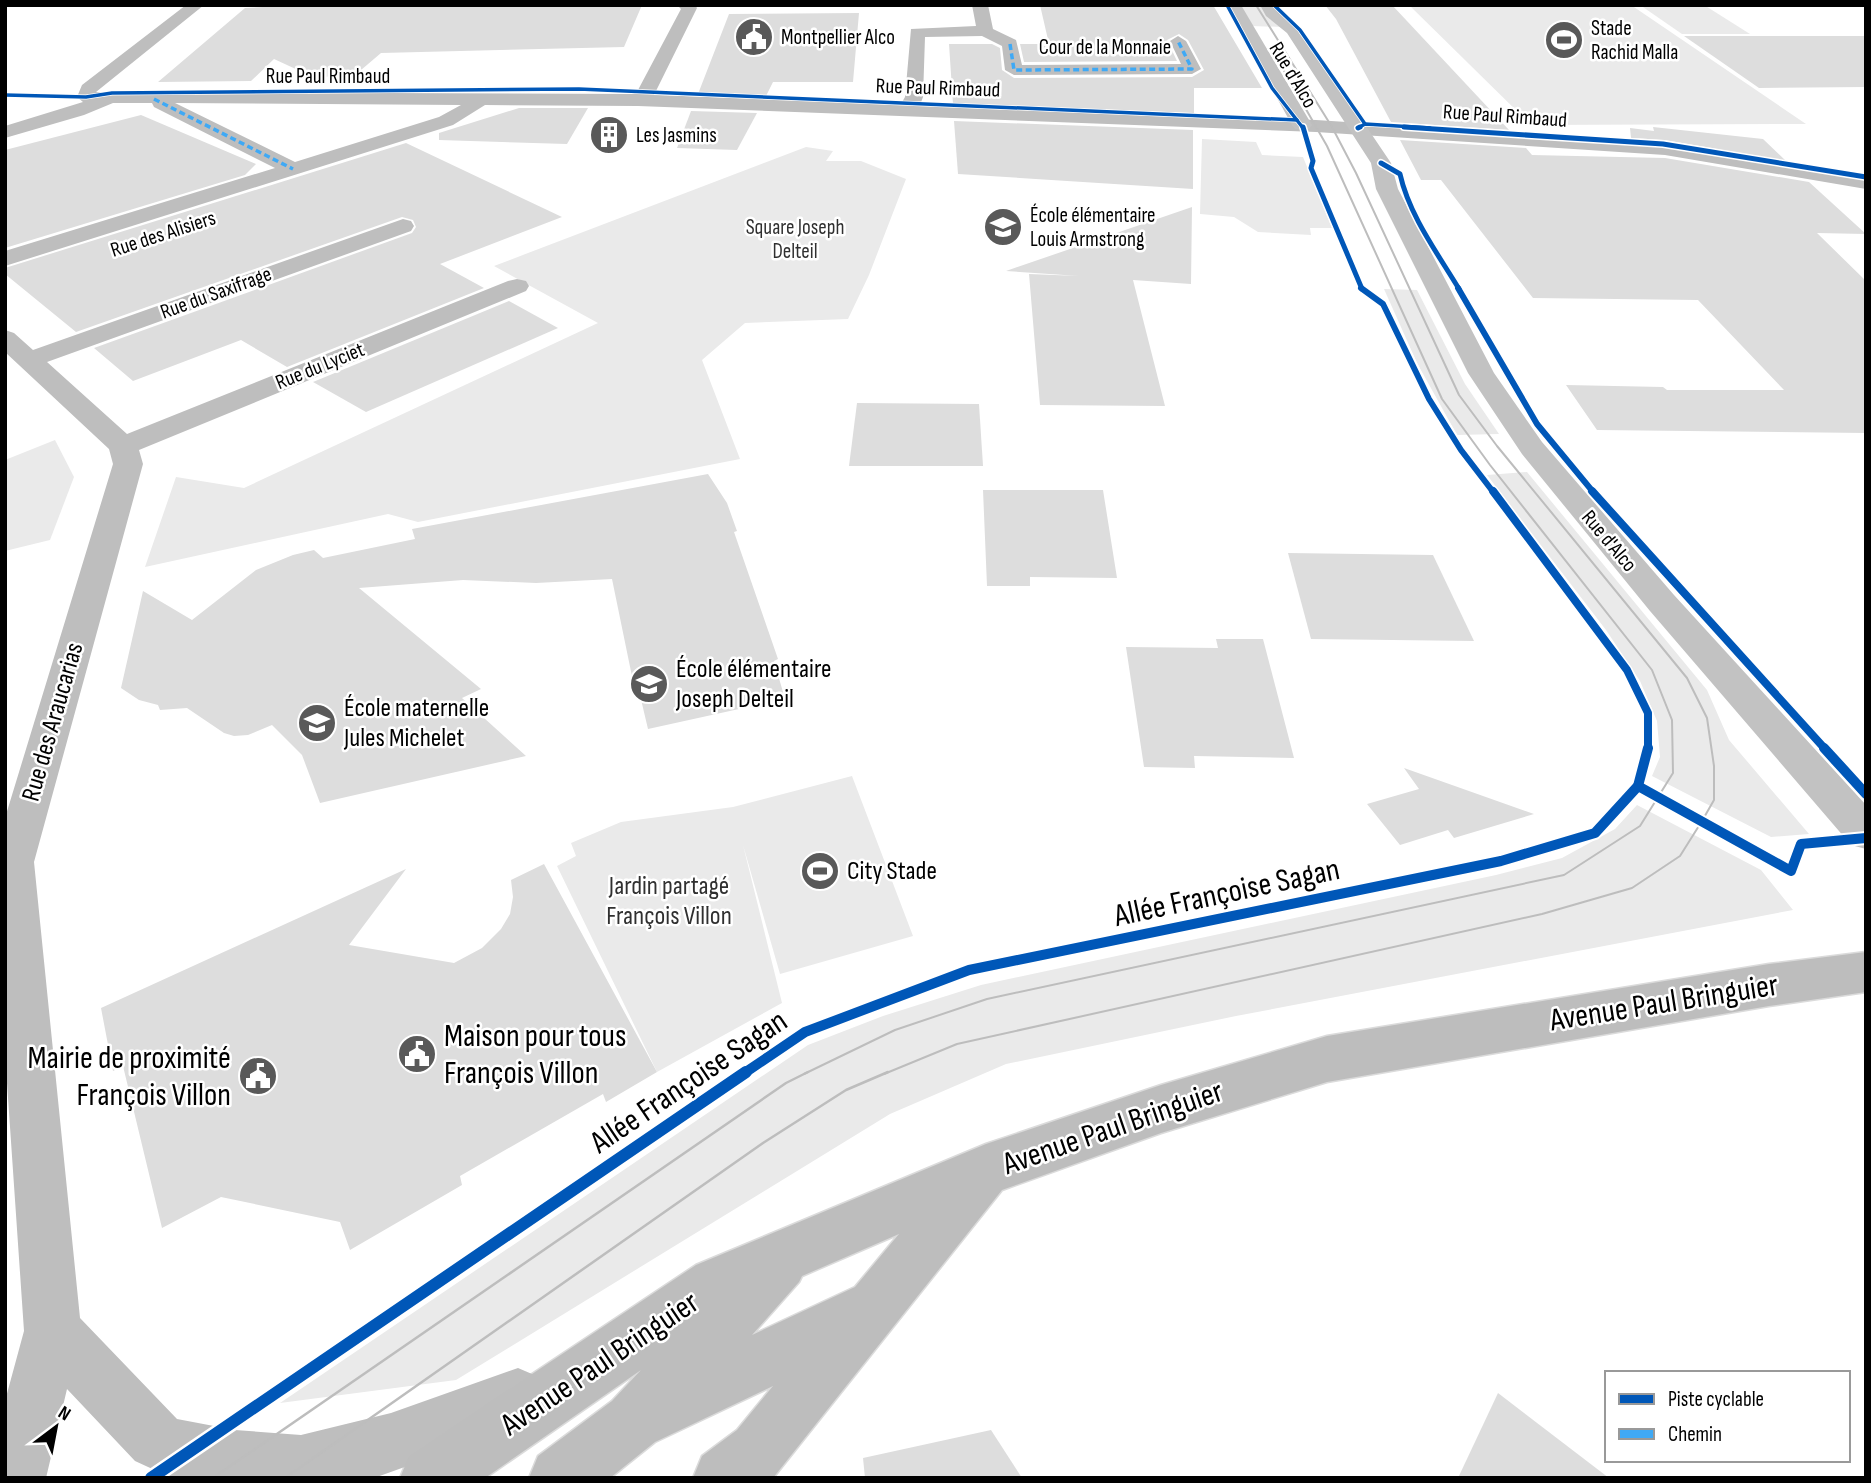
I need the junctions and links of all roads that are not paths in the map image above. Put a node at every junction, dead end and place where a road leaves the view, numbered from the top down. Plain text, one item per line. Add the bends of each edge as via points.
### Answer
1 (196, 5) edge
2 (685, 5) edge
3 (981, 5) edge
4 (1233, 5) edge
5 (1268, 5) edge
6 (985, 31) junction
7 (1178, 41) dead end
8 (106, 99) junction
9 (154, 99) junction
10 (482, 99) junction
11 (638, 100) junction
12 (909, 108) junction
13 (1302, 125) junction
14 (1359, 128) junction
15 (5, 132) edge
16 (293, 169) junction
17 (1866, 183) edge
18 (403, 226) dead end
19 (5, 259) edge
20 (517, 286) dead end
21 (17, 349) edge
22 (123, 446) junction
23 (1866, 832) edge
24 (1866, 972) edge
25 (986, 1171) junction
26 (791, 1251) junction
27 (875, 1306) junction
28 (53, 1331) junction
29 (587, 1373) junction
30 (633, 1422) junction
31 (15, 1478) edge
32 (431, 1478) edge
33 (560, 1478) edge
34 (724, 1478) edge

1 - 8 street, Rue Paul Rimbaud via 88,89 86,97
2 - 11 street via 689,8 647,92
3 - 6 street
4 - 13 street, Rue d'Alco
5 - 14 street, Rue d'Alco via 1293,30
6 - 7 street, Cour de la Monnaie via 1010,44 1014,70 1192,69
6 - 12 street via 917,32 914,97
8 - 9 street, Rue Paul Rimbaud
8 - 15 street
9 - 10 street, Rue Paul Rimbaud
9 - 16 street
10 - 11 street, Rue Paul Rimbaud
10 - 16 street via 446,121
11 - 12 street, Rue Paul Rimbaud
12 - 13 street, Rue Paul Rimbaud
13 - 14 street, Rue Paul Rimbaud
14 - 17 street, Rue Paul Rimbaud via 1665,149
14 - 23 street, Rue d'Alco via 1381,163 1387,189 1481,373 1522,434 1661,603
16 - 19 street
18 - 21 street, Rue du Saxifrage
20 - 22 street, Rue du Lyciet
21 - 22 street
22 - 28 street, Rue des Araucarias via 128,464 13,862
24 - 25 main road, Avenue Paul Bringuier via 1327,1059 1161,1109
25 - 26 main road, Avenue Paul Bringuier
25 - 27 main road
26 - 29 main road, Avenue Paul Bringuier via 716,1285
26 - 30 main road
27 - 30 main road
27 - 34 main road via 758,1451
28 - 29 street via 156,1440 186,1453 235,1461 301,1466 391,1443
28 - 31 street, Rue des Araucarias
29 - 32 main road, Avenue Paul Bringuier
30 - 33 main road

